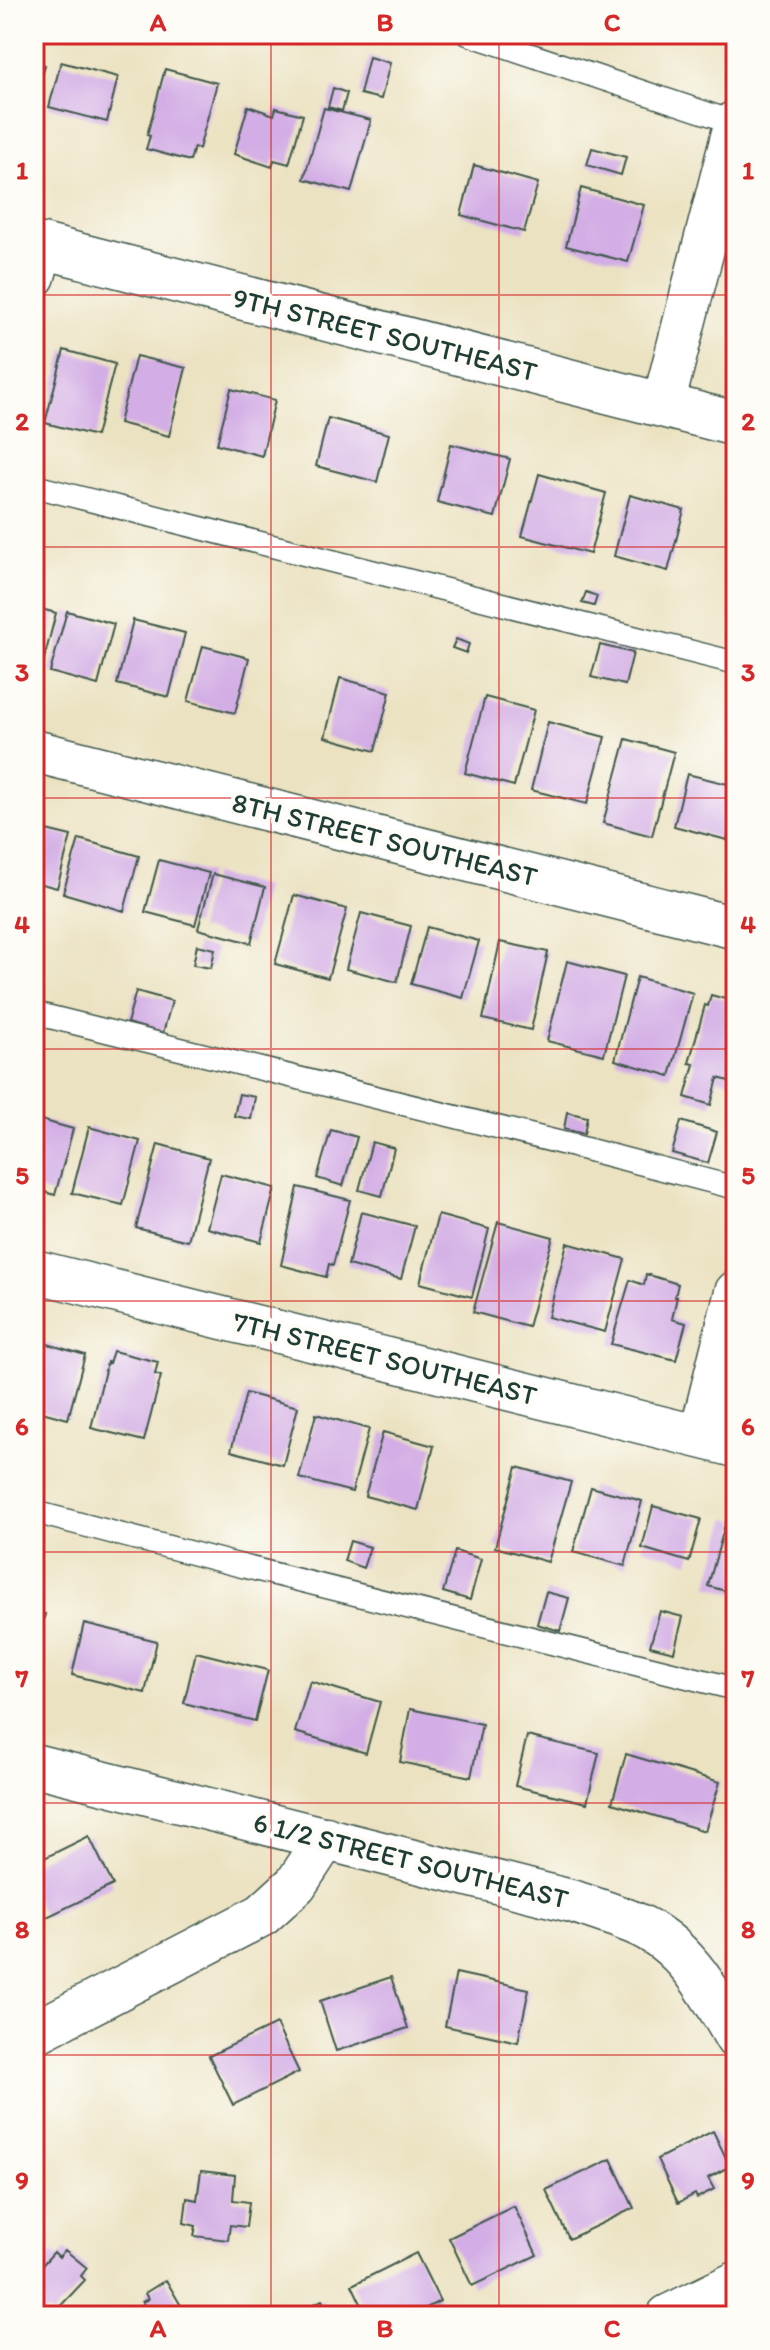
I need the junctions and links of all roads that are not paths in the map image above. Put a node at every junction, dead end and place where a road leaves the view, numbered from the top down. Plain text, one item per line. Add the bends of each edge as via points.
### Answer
1 (468, 34) edge
2 (736, 123) edge
3 (37, 255) edge
4 (663, 405) junction
5 (736, 424) edge
6 (34, 486) edge
7 (736, 663) edge
8 (34, 751) edge
9 (736, 928) edge
10 (34, 1013) edge
11 (736, 1188) edge
12 (34, 1271) edge
13 (736, 1292) edge
14 (718, 1441) edge
15 (34, 1512) edge
16 (736, 1689) edge
17 (34, 1765) edge
18 (326, 1838) junction
19 (34, 2033) edge
20 (736, 2038) edge
21 (736, 2283) edge
22 (668, 2316) edge

1 - 2 lane
2 - 4 street
3 - 4 street, 9TH STREET SOUTHEAST
4 - 5 street, 9TH STREET SOUTHEAST
6 - 7 lane
8 - 9 street, 8TH STREET SOUTHEAST
10 - 11 lane
12 - 14 street, 7TH STREET SOUTHEAST
13 - 14 street
15 - 16 lane
17 - 18 street, 6 1/2 STREET SOUTHEAST
18 - 19 street via 296,1884 262,1915
18 - 20 street, 6 1/2 STREET SOUTHEAST via 575,1902 638,1924 674,1948 704,1981
21 - 22 street

